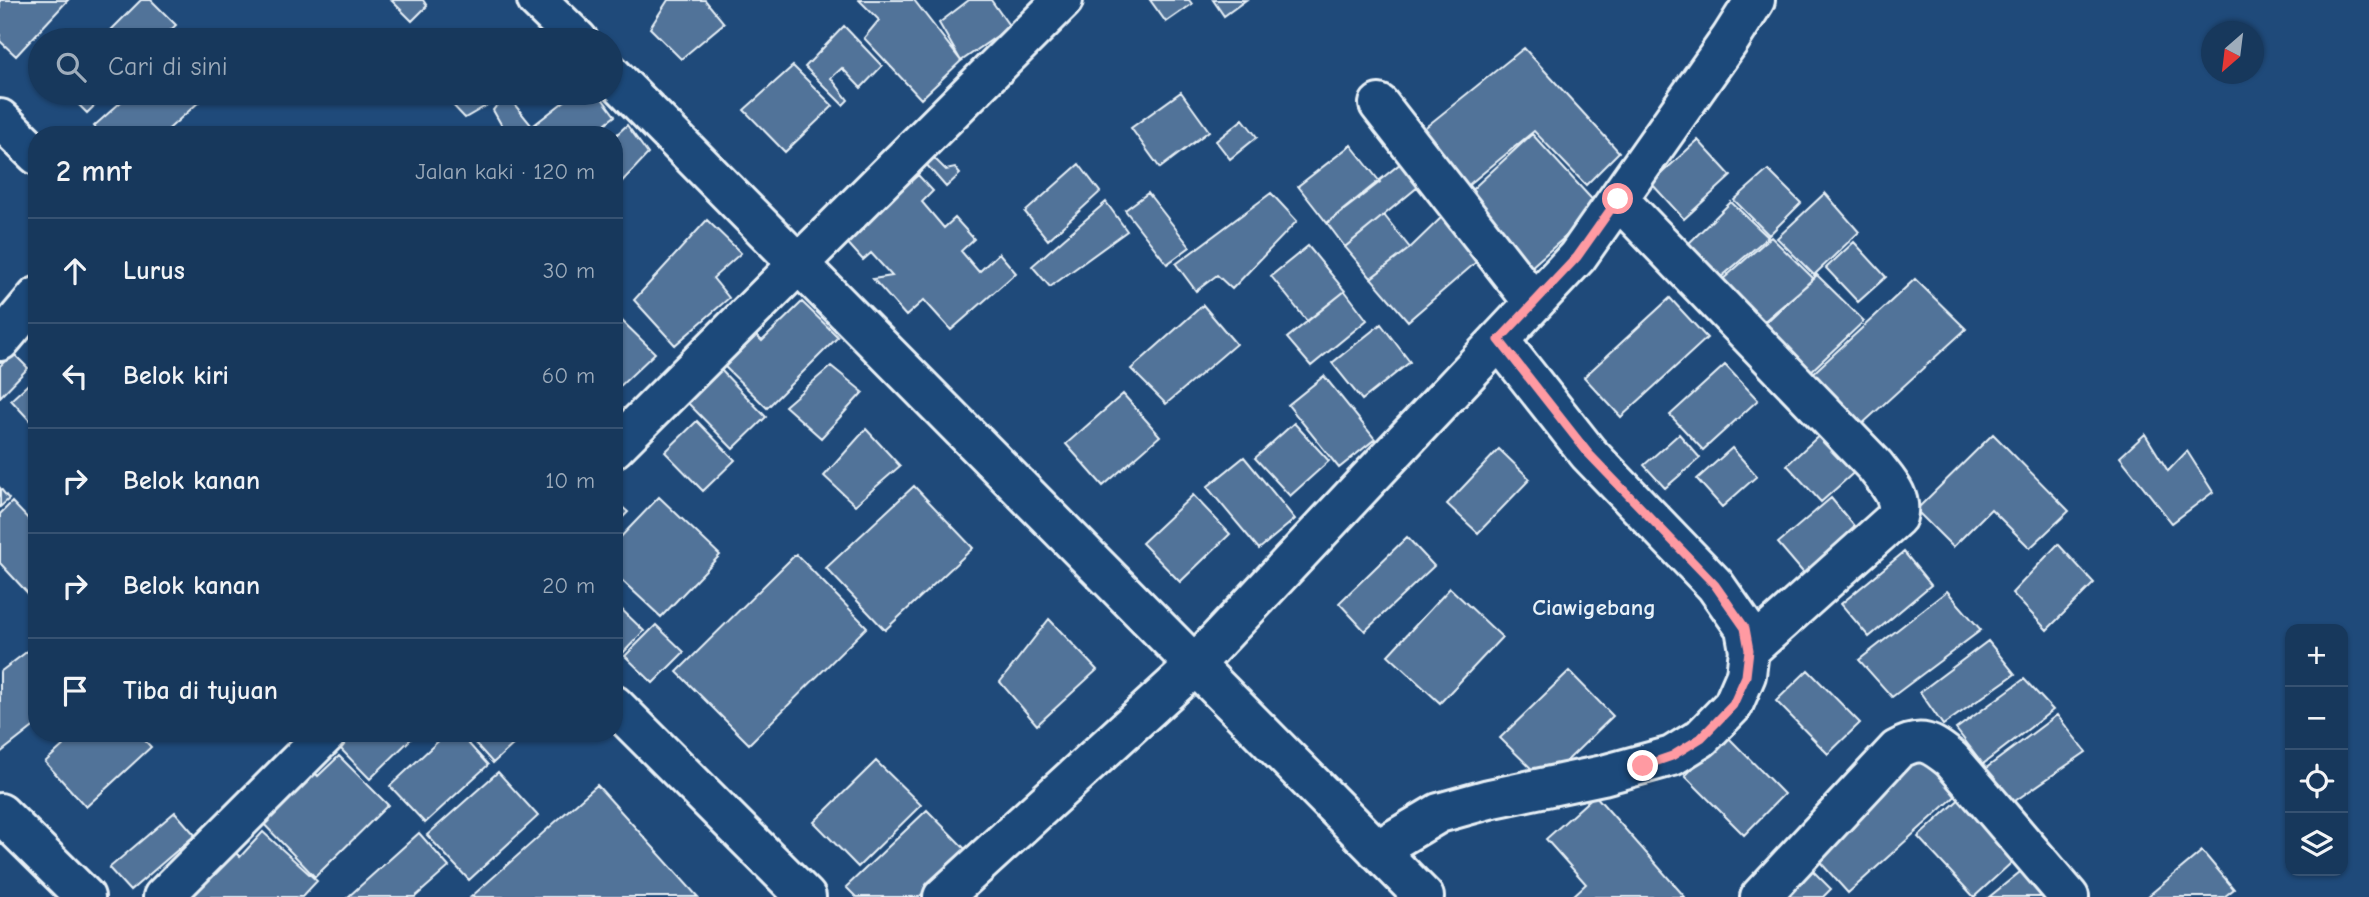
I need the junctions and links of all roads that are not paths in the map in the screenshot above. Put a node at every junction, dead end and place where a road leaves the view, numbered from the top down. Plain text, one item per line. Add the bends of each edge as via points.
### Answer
1 (537, 0) edge
2 (1063, 0) edge
3 (1755, 0) edge
4 (566, 28) edge
5 (623, 86) edge
6 (1379, 104) dead end
7 (0, 119) edge
8 (28, 146) edge
9 (1618, 199) junction
10 (801, 264) junction
11 (1534, 303) junction
12 (28, 308) edge
13 (1499, 340) junction
14 (0, 341) edge
15 (623, 439) edge
16 (1749, 650) junction
17 (1194, 666) junction
18 (623, 714) edge
19 (318, 742) edge
20 (0, 813) edge
21 (1377, 850) junction
22 (85, 897) edge
23 (163, 897) edge
24 (806, 897) edge
25 (943, 897) edge
26 (1424, 897) edge
27 (1760, 897) edge
28 (2069, 897) edge

1 - 4 street
2 - 10 street
3 - 9 street
5 - 10 street
6 - 11 street
7 - 8 street
9 - 11 street via 1577,257
9 - 16 street via 1875,466 1900,507 1897,517
10 - 15 street
10 - 17 street
11 - 13 street
12 - 14 street
13 - 16 street via 1588,453 1715,585 1745,628
13 - 17 street
16 - 21 street via 1746,676 1733,705 1701,738 1672,756 1439,813
17 - 21 street
17 - 25 street
18 - 24 street
19 - 23 street
20 - 22 street
21 - 26 street
27 - 28 street via 1897,750 1922,741 1951,759

